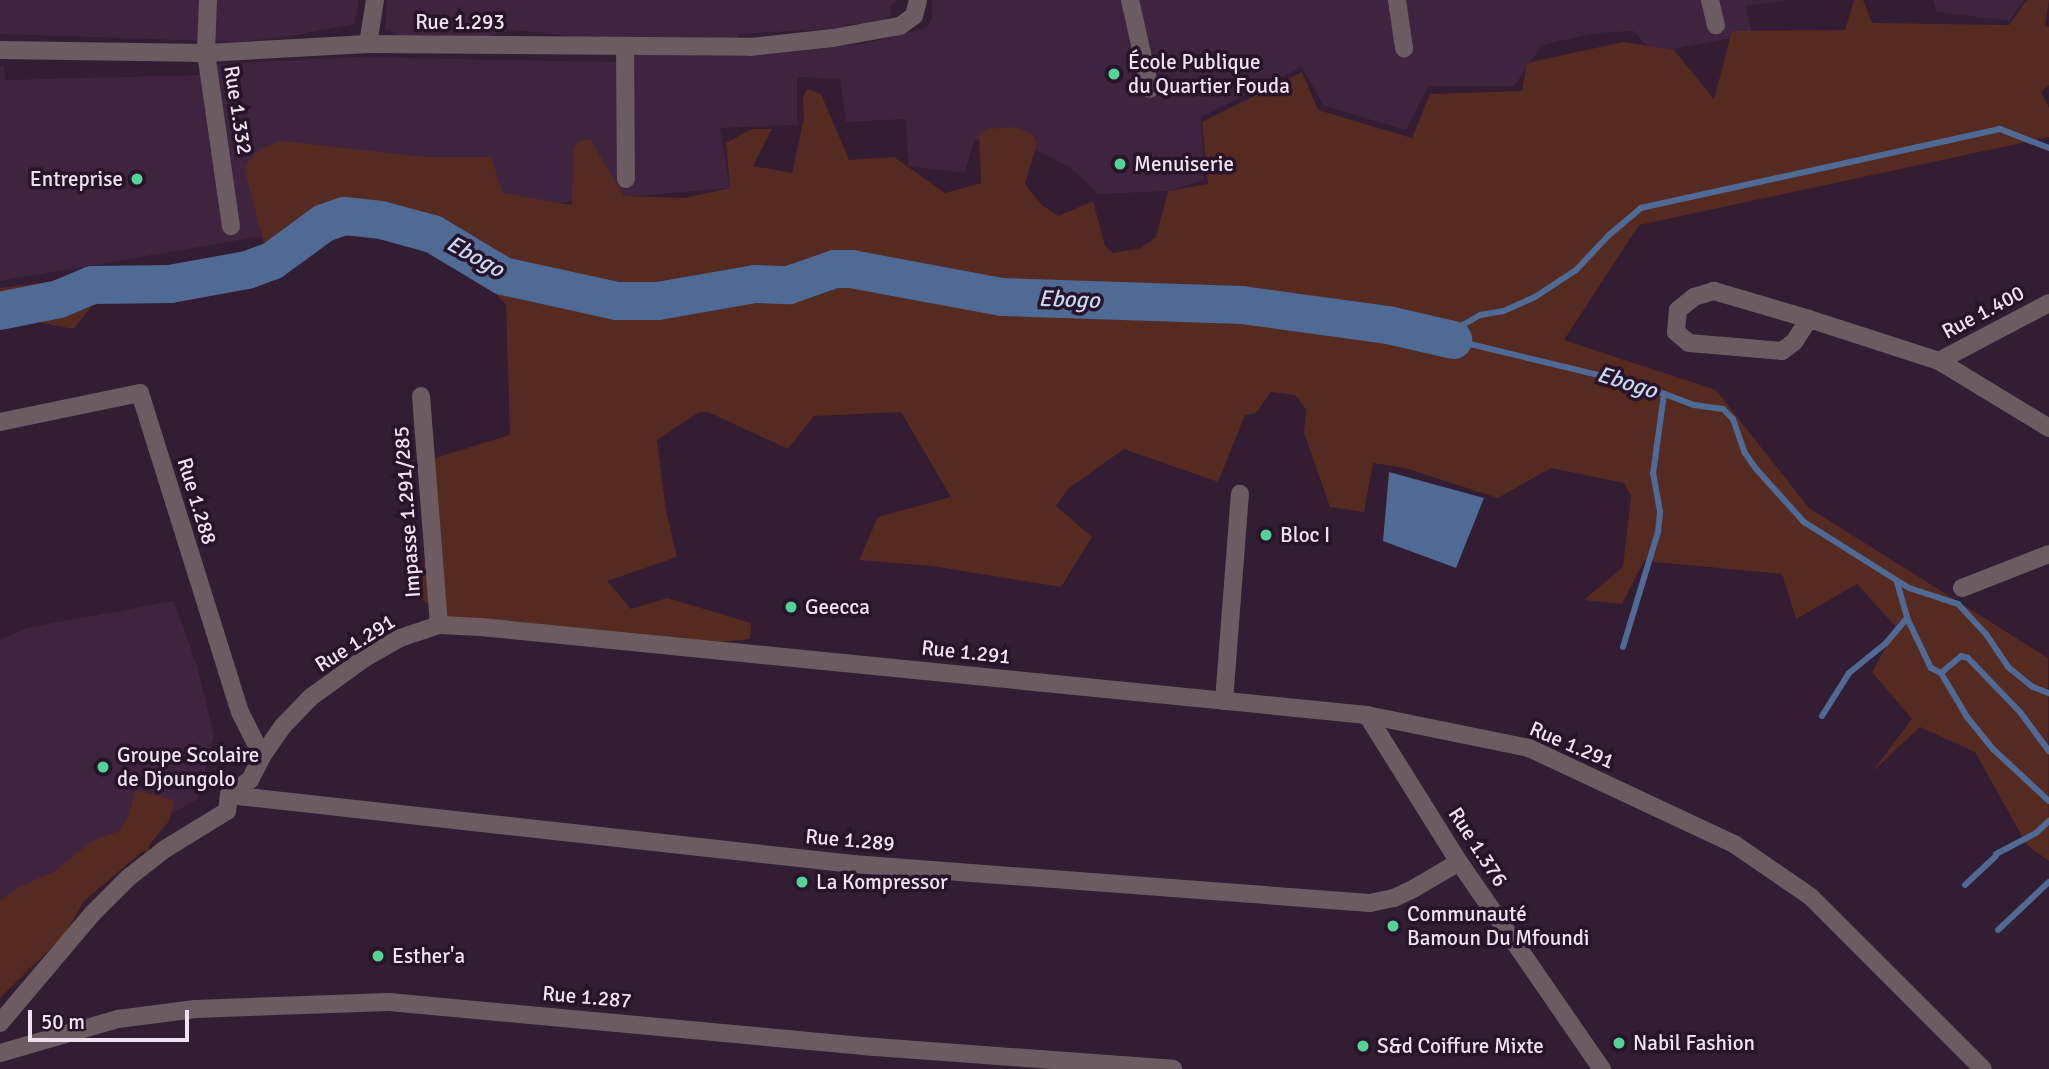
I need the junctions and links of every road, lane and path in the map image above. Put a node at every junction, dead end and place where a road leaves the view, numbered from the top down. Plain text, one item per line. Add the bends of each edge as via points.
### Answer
1 (208, 0) edge
2 (374, 0) edge
3 (1130, 0) edge
4 (1397, 0) edge
5 (1710, 0) edge
6 (916, 8) edge
7 (1716, 25) dead end
8 (368, 44) junction
9 (625, 46) junction
10 (1404, 48) dead end
11 (0, 50) edge
12 (206, 52) junction
13 (1150, 89) dead end
14 (626, 179) dead end
15 (231, 226) dead end
16 (2049, 303) edge
17 (1809, 319) junction
18 (1939, 360) junction
19 (421, 396) dead end
20 (0, 422) edge
21 (2049, 428) edge
22 (1240, 494) dead end
23 (2049, 554) edge
24 (1962, 588) dead end
25 (439, 625) junction
26 (1224, 701) junction
27 (1367, 715) junction
28 (262, 756) junction
29 (229, 795) junction
30 (1459, 862) junction
31 (0, 1023) edge
32 (0, 1053) edge
33 (1173, 1069) edge
34 (1602, 1069) edge
35 (1983, 1069) edge

1 - 12 street, Rue 1.332
2 - 8 street
3 - 13 street
4 - 10 street
5 - 7 street
6 - 9 street, Rue 1.293 via 900,26 833,38 750,47
8 - 9 street, Rue 1.293
8 - 12 street, Rue 1.293
9 - 14 street
11 - 12 street, Rue 1.293
12 - 15 street, Rue 1.332
16 - 18 street, Rue 1.400
17 - 17 street via 1782,351 1689,343 1676,332 1678,310 1693,297 1714,291
17 - 18 street
18 - 21 street
19 - 25 street, Impasse 1.291/285
20 - 28 street, Rue 1.288 via 140,393 240,712
22 - 26 street
23 - 24 street
25 - 26 street, Rue 1.291
25 - 28 street, Rue 1.291 via 400,638 365,658 283,726
26 - 27 street, Rue 1.291
27 - 30 street, Rue 1.376
27 - 35 street, Rue 1.291 via 1529,748 1734,844 1811,897
28 - 29 street, Rue 1.291 via 250,780
29 - 30 street, Rue 1.289 via 853,864 1370,903 1394,898
29 - 31 street, Rue 1.291 via 227,811 128,878
30 - 34 street, Rue 1.376
32 - 33 street, Rue 1.287 via 118,1019 195,1009 389,1002 862,1046

